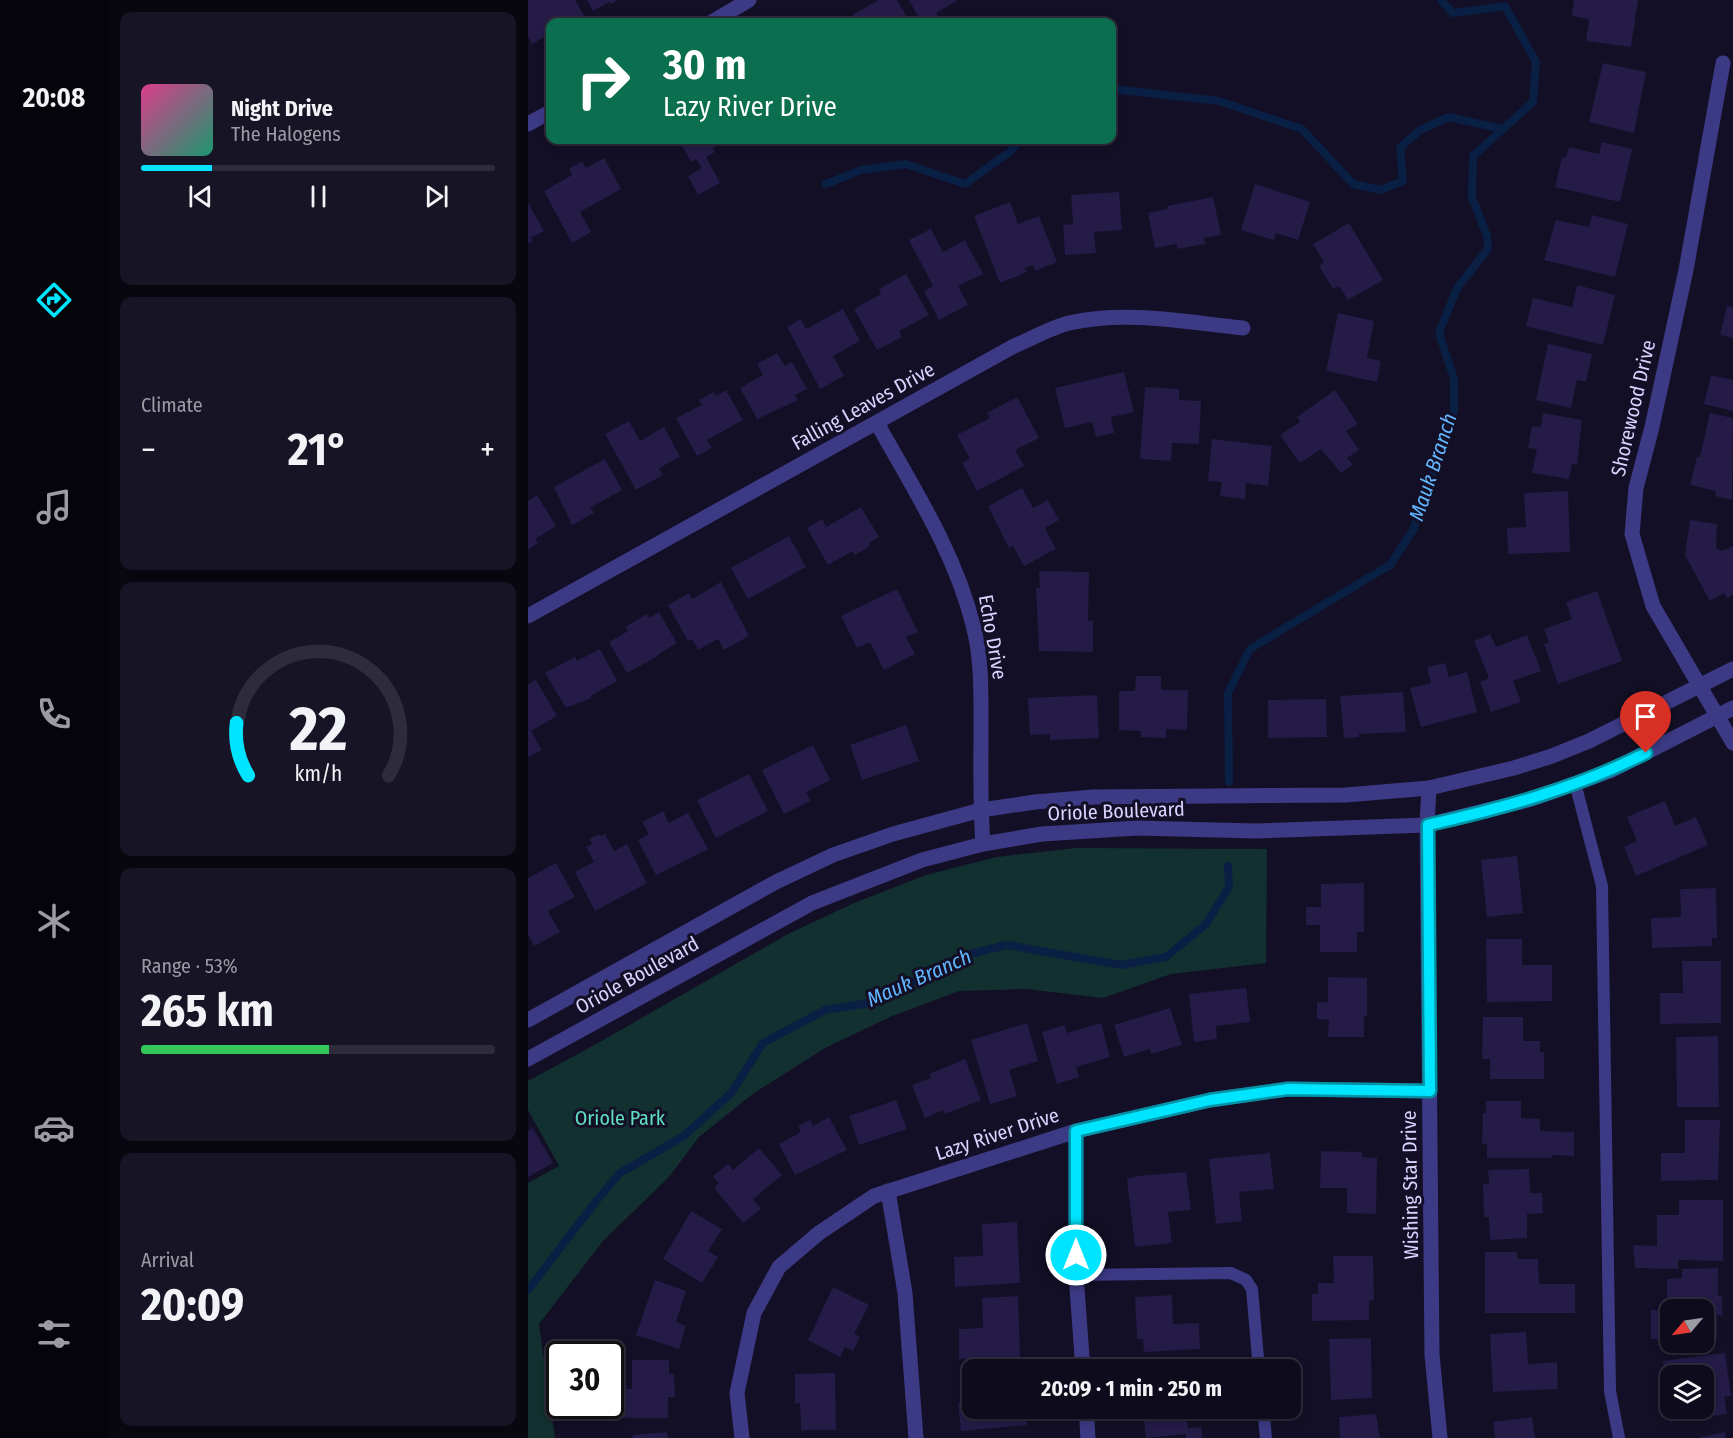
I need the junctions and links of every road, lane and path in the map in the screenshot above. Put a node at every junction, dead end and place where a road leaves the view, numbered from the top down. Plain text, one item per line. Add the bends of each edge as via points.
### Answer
1 (750, 0) edge
2 (719, 18) edge
3 (1723, 63) dead end
4 (546, 114) edge
5 (528, 124) edge
6 (1243, 328) dead end
7 (877, 423) junction
8 (528, 616) edge
9 (1733, 669) edge
10 (1701, 687) junction
11 (1733, 708) edge
12 (1718, 716) junction
13 (1733, 743) edge
14 (1575, 783) junction
15 (1429, 788) junction
16 (981, 810) junction
17 (1428, 825) junction
18 (983, 844) junction
19 (528, 1020) edge
20 (528, 1059) edge
21 (1430, 1091) junction
22 (1076, 1131) junction
23 (888, 1191) junction
24 (1076, 1275) junction
25 (1082, 1359) edge
26 (1258, 1359) edge
27 (1087, 1419) edge
28 (1264, 1419) edge
29 (742, 1438) edge
30 (916, 1438) edge
31 (1088, 1438) edge
32 (1266, 1438) edge
33 (1440, 1438) edge
34 (1619, 1438) edge

1 - 2 street
3 - 10 street, Shorewood Drive via 1686,270 1636,488 1632,534 1653,606
4 - 5 street
6 - 7 street, Falling Leaves Drive via 1113,316 1067,324 1014,346
7 - 8 street, Falling Leaves Drive
7 - 16 street, Echo Drive via 940,536 961,582 974,627 981,682
9 - 10 street, Oriole Boulevard
10 - 12 street, Shorewood Drive
10 - 15 street, Oriole Boulevard via 1552,756
11 - 12 street, Oriole Boulevard
12 - 13 street, Shorewood Drive
12 - 14 street, Oriole Boulevard via 1610,771
14 - 17 street, Oriole Boulevard via 1532,799
14 - 34 lane via 1602,886 1610,1391
15 - 16 street, Oriole Boulevard via 1346,795 1093,797
15 - 17 street, Wishing Star Drive
16 - 18 street, Echo Drive
16 - 19 street, Oriole Boulevard via 833,855 776,882
17 - 18 street, Oriole Boulevard via 1256,831 1137,828 1042,834
17 - 21 street, Wishing Star Drive
18 - 20 street, Oriole Boulevard via 921,860 812,903
21 - 22 street, Lazy River Drive via 1288,1089 1210,1100
21 - 33 street, Wishing Star Drive via 1432,1355
22 - 23 street, Lazy River Drive
22 - 24 street
23 - 29 street, Lazy River Drive via 874,1196 819,1233 779,1267 754,1313 736,1393
23 - 30 street via 905,1293
24 - 25 street
24 - 26 lane via 1231,1272 1252,1288
27 - 31 street
28 - 32 lane

